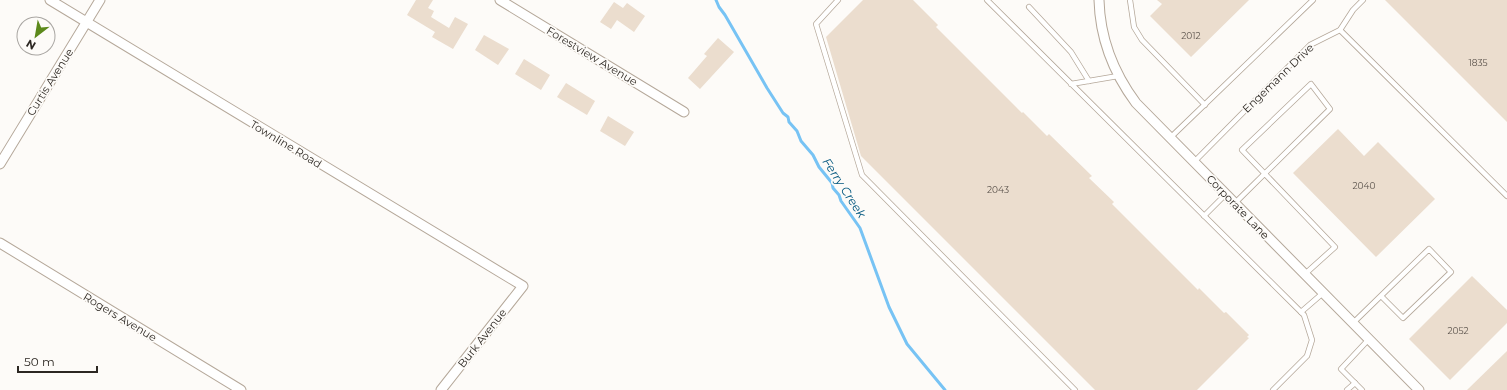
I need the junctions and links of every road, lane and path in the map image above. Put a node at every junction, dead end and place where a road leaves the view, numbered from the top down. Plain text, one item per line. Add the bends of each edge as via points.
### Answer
1 (50, 0) edge
2 (100, 0) edge
3 (500, 0) edge
4 (838, 0) edge
5 (987, 0) edge
6 (1099, 0) edge
7 (1130, 0) edge
8 (1313, 0) edge
9 (1363, 0) edge
10 (1029, 7) dead end
11 (87, 22) junction
12 (1340, 30) junction
13 (1118, 76) junction
14 (1089, 81) junction
15 (1071, 84) junction
16 (1205, 105) junction
17 (684, 112) dead end
18 (1170, 138) junction
19 (1194, 162) junction
20 (0, 164) edge
21 (1265, 173) junction
22 (1226, 194) junction
23 (1507, 196) edge
24 (1234, 203) junction
25 (1204, 216) junction
26 (0, 243) edge
27 (1305, 274) junction
28 (522, 286) joint
29 (1323, 292) junction
30 (1382, 296) junction
31 (1301, 312) junction
32 (1353, 323) junction
33 (1369, 339) junction
34 (1354, 383) junction
35 (241, 390) edge
36 (442, 390) edge
37 (1075, 390) edge
38 (1273, 390) edge
39 (1348, 390) edge
40 (1362, 390) edge
41 (1419, 390) edge

1 - 11 street, Townline Road
2 - 11 street, Curtis Avenue
3 - 17 street, Forestview Avenue
4 - 37 lane via 816,24 862,175
5 - 15 lane
6 - 13 street, Corporate Lane via 1104,42
7 - 16 lane via 1134,27 1142,40
8 - 16 lane
9 - 12 lane
10 - 14 lane via 1071,52
11 - 20 street, Curtis Avenue
11 - 28 street, Townline Road
12 - 19 lane, Engemann Drive via 1310,45
12 - 23 lane
13 - 14 lane
13 - 18 street, Corporate Lane via 1136,103
14 - 15 lane
15 - 25 lane
16 - 18 lane
18 - 19 street, Corporate Lane
19 - 22 street, Corporate Lane
21 - 21 lane via 1242,150 1311,84 1330,109
21 - 24 lane
21 - 27 lane via 1335,247
22 - 24 street, Corporate Lane
22 - 25 lane
24 - 27 street, Corporate Lane
25 - 31 lane
26 - 35 street, Rogers Avenue
27 - 29 street, Corporate Lane
28 - 36 street, Burk Avenue
29 - 31 lane
29 - 32 street, Corporate Lane
30 - 30 lane via 1429,250 1450,272 1403,318
30 - 32 lane
31 - 38 lane via 1312,340 1307,356
32 - 33 street, Corporate Lane
33 - 34 lane via 1341,369
33 - 41 street, Corporate Lane
34 - 39 lane
34 - 40 lane

